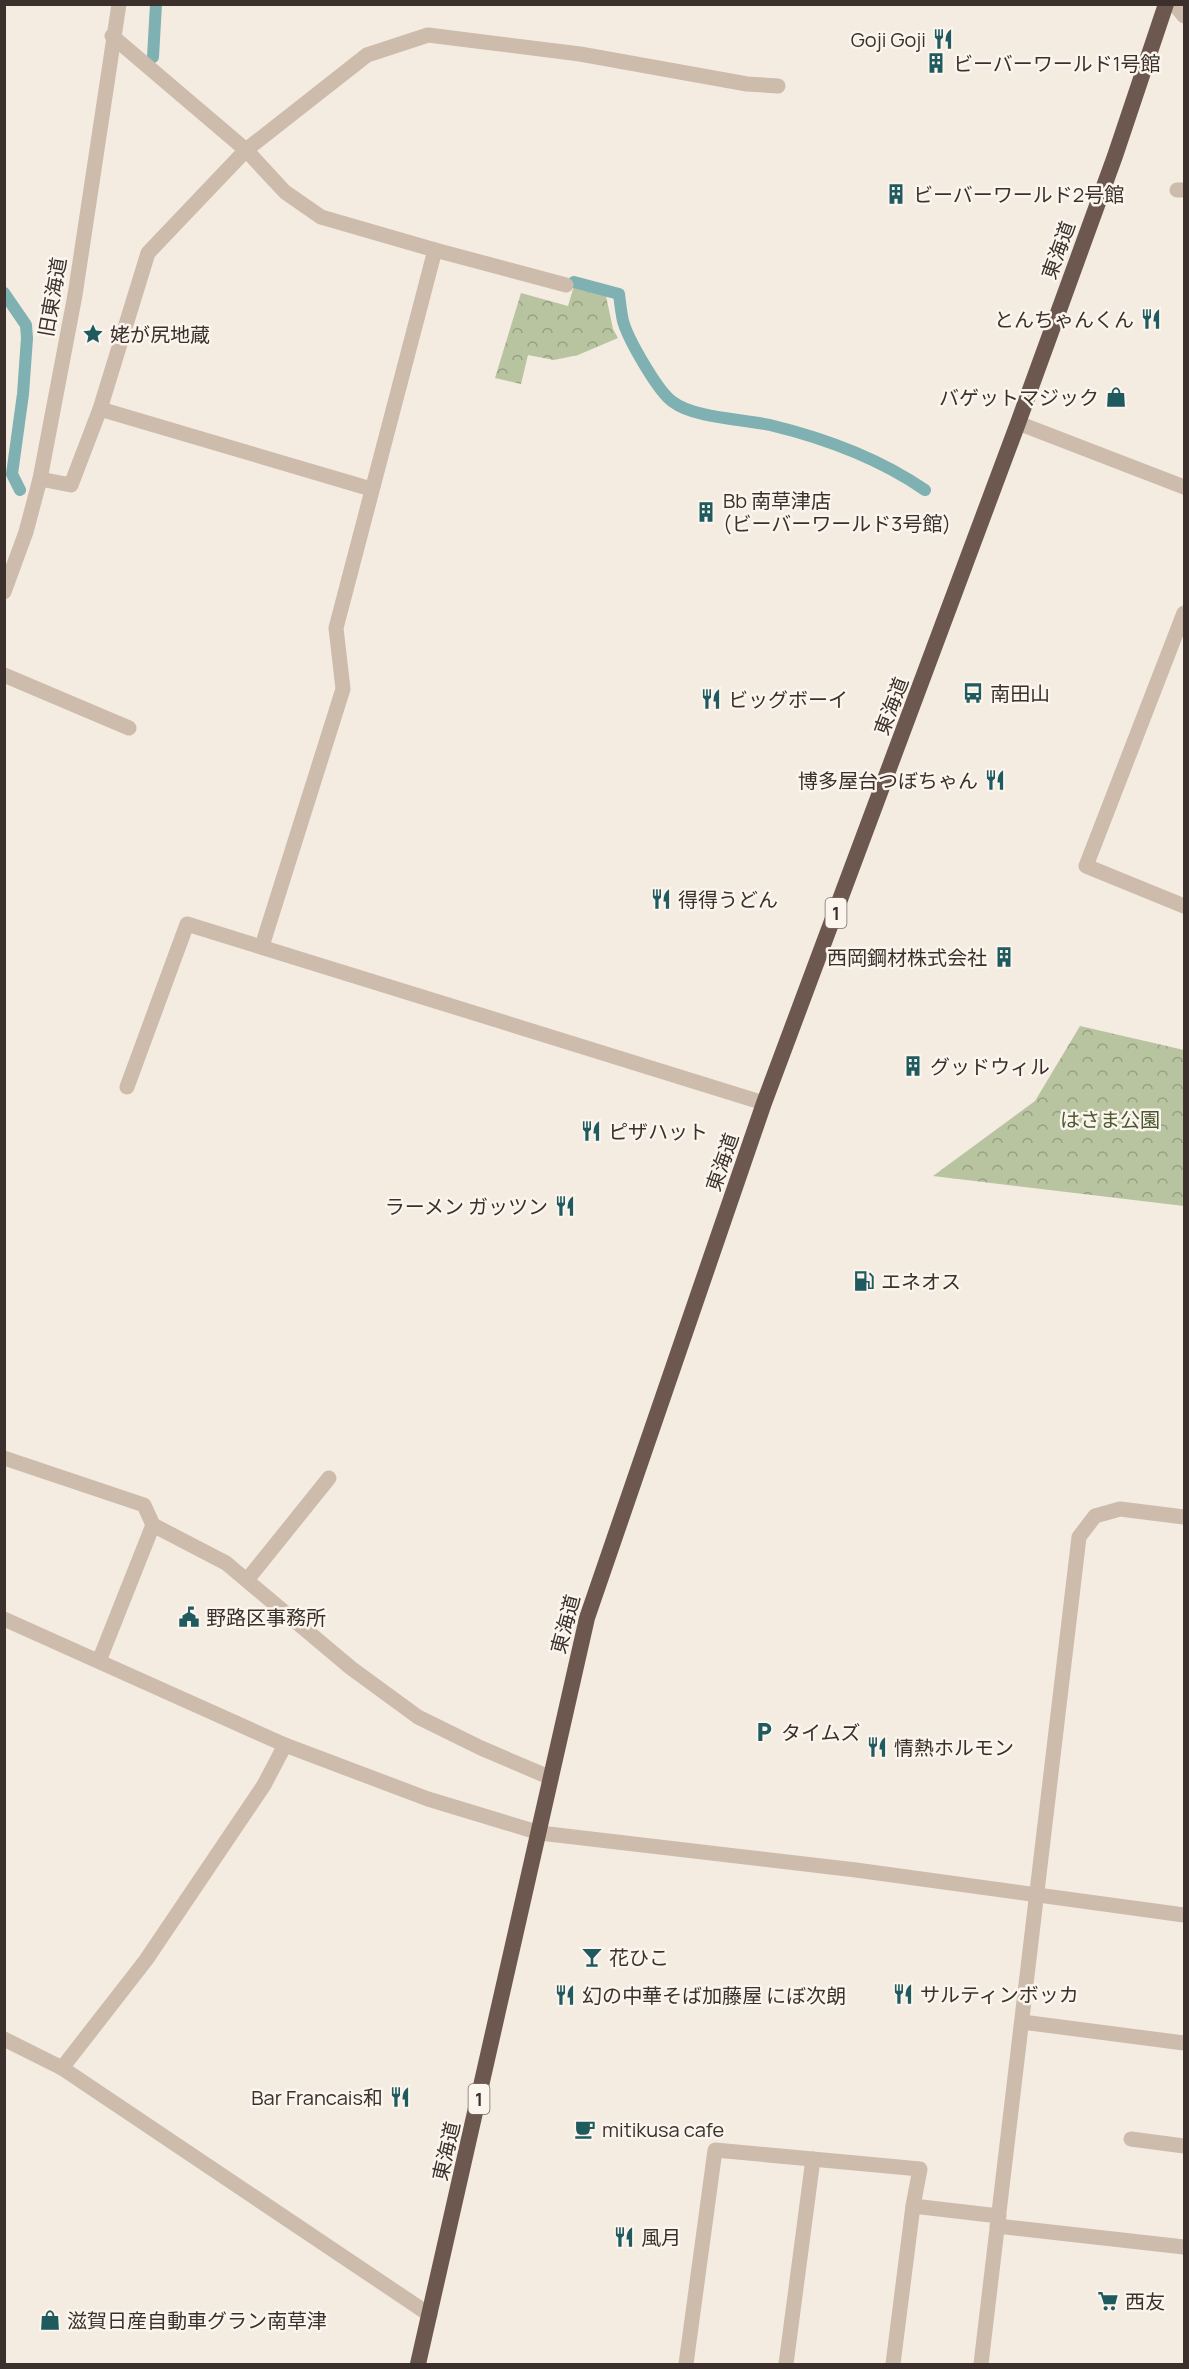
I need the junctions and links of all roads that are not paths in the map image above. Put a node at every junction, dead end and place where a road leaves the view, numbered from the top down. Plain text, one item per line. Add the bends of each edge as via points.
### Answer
1 (119, 4) edge
2 (1166, 4) edge
3 (1174, 4) edge
4 (1185, 16) edge
5 (112, 36) junction
6 (778, 86) dead end
7 (246, 150) junction
8 (435, 250) junction
9 (566, 285) dead end
10 (100, 409) junction
11 (1018, 423) junction
12 (40, 479) junction
13 (1185, 487) edge
14 (371, 489) junction
15 (5, 590) edge
16 (1185, 613) edge
17 (4, 675) edge
18 (129, 728) dead end
19 (1185, 906) edge
20 (262, 946) junction
21 (127, 1087) dead end
22 (764, 1103) junction
23 (4, 1458) edge
24 (329, 1478) dead end
25 (1185, 1517) edge
26 (153, 1525) junction
27 (248, 1580) junction
28 (4, 1619) edge
29 (99, 1661) junction
30 (285, 1745) junction
31 (551, 1778) junction
32 (540, 1833) junction
33 (1037, 1894) junction
34 (1185, 1915) edge
35 (1022, 2022) junction
36 (4, 2039) edge
37 (1185, 2043) edge
38 (62, 2068) junction
39 (1131, 2139) dead end
40 (1185, 2146) edge
41 (813, 2159) junction
42 (913, 2206) junction
43 (998, 2221) junction
44 (1185, 2247) edge
45 (430, 2315) junction
46 (418, 2364) edge
47 (686, 2364) edge
48 (786, 2364) edge
49 (893, 2364) edge
50 (981, 2364) edge

1 - 5 street, 旧東海道
2 - 11 highway, 東海道 / 1
3 - 4 street
5 - 7 street
5 - 12 street, 旧東海道 via 75,295
6 - 7 street via 580,54 428,35 367,55
7 - 8 street via 285,192 321,217
7 - 10 street via 147,253
8 - 9 street
8 - 14 street
10 - 12 street via 71,485
10 - 14 street
11 - 13 street
11 - 22 highway, 東海道 / 1
12 - 15 street, 旧東海道
14 - 20 street via 336,628 343,689
16 - 19 street via 1086,867
17 - 18 street
20 - 21 street via 187,924
20 - 22 street
22 - 31 highway, 東海道 / 1 via 587,1618
23 - 26 street via 144,1505
24 - 27 street
25 - 33 street via 1120,1509 1095,1516 1079,1537
26 - 27 street via 226,1563
26 - 29 street
27 - 31 street via 351,1668 418,1717
28 - 29 street
29 - 30 street
30 - 32 street via 428,1799
30 - 38 street via 264,1785 146,1960
31 - 32 highway, 東海道 / 1
32 - 33 street
32 - 45 highway, 東海道 / 1
33 - 34 street
33 - 35 street
35 - 37 street
35 - 43 street
36 - 38 street
38 - 45 street
39 - 40 street
41 - 42 street via 920,2169
41 - 47 street via 715,2150
41 - 48 street
42 - 43 street
42 - 49 street
43 - 44 street
43 - 50 street
45 - 46 highway, 東海道 / 1

